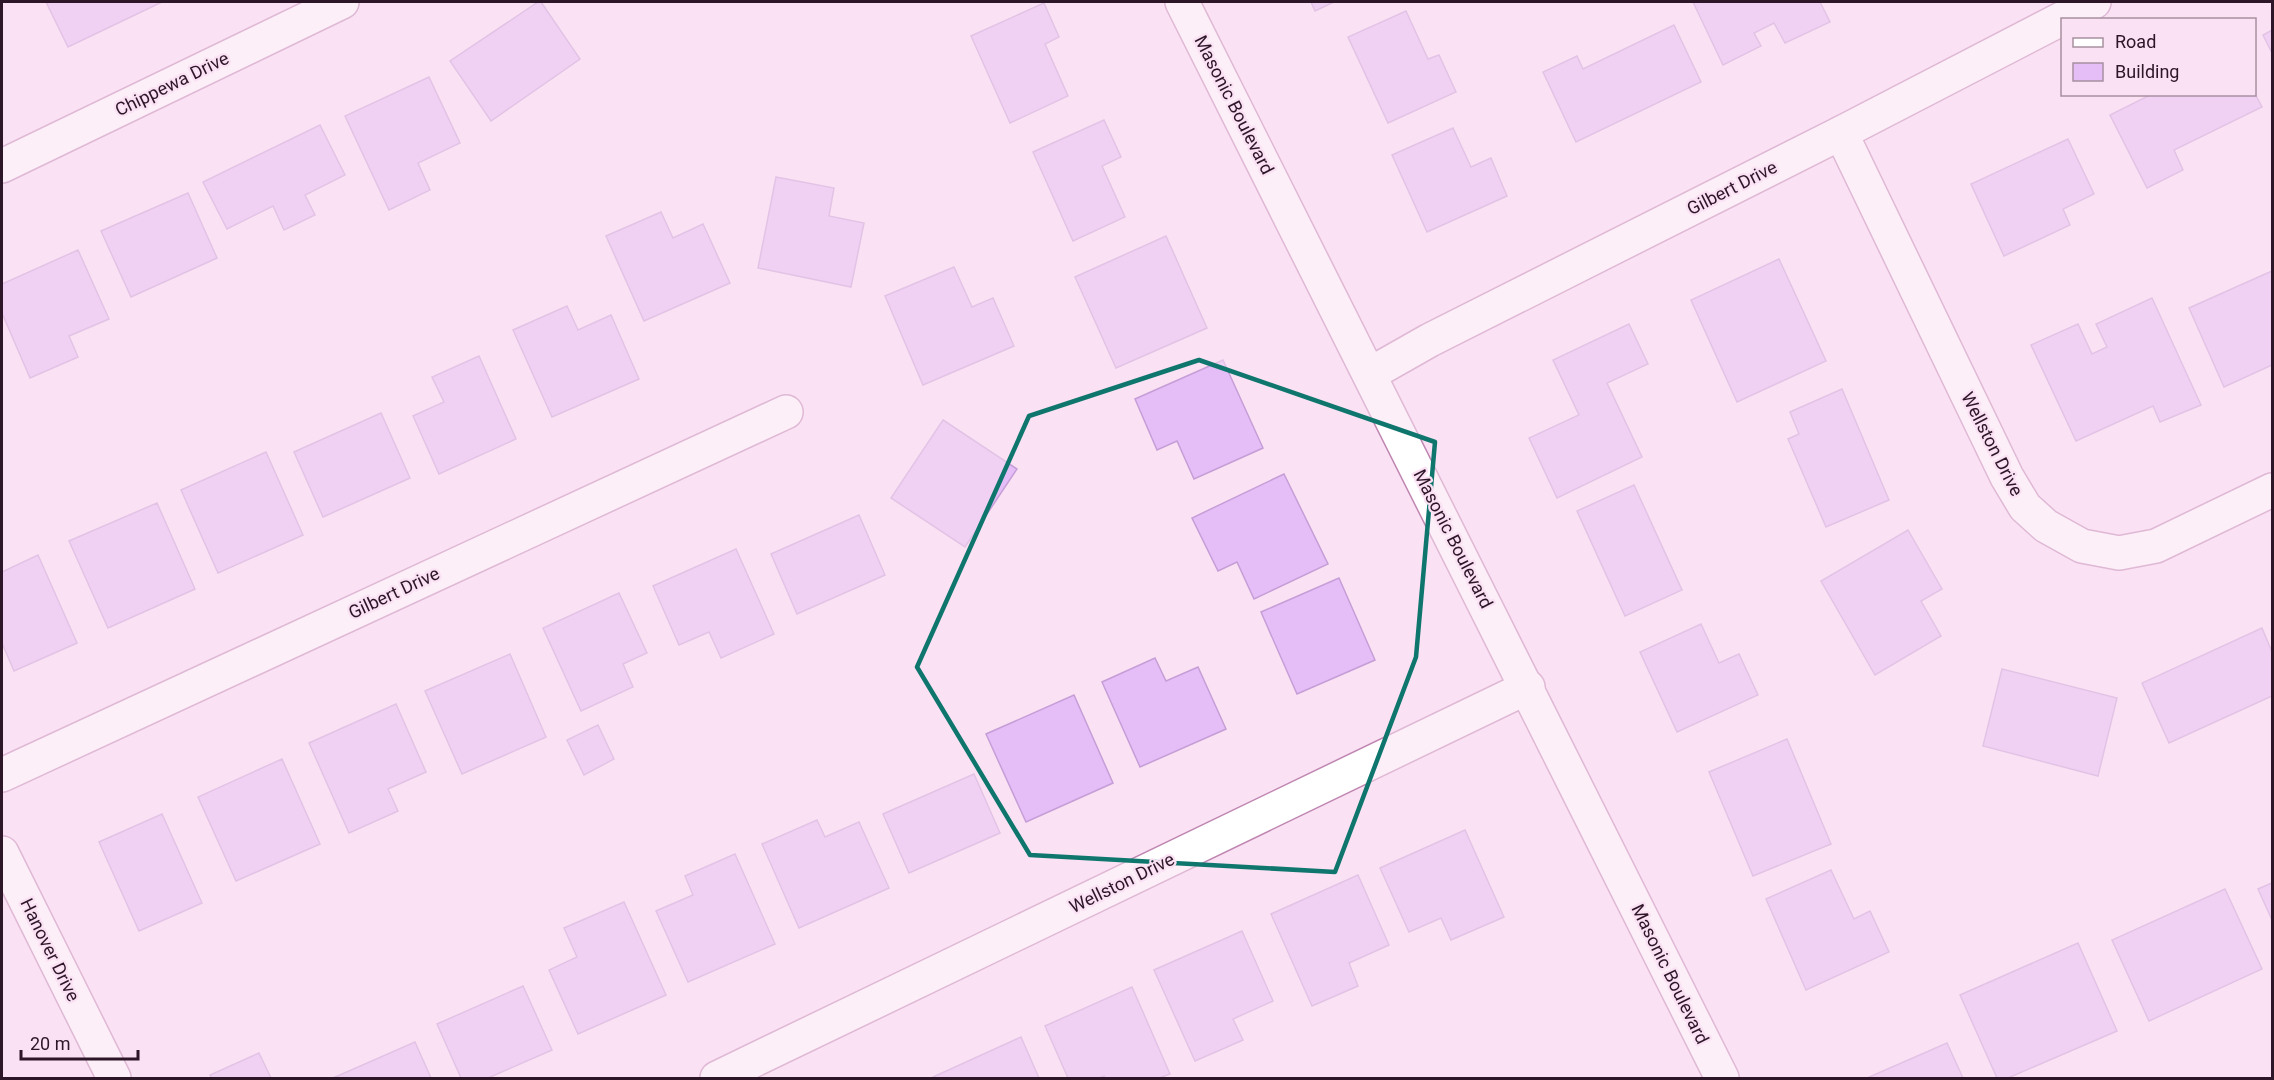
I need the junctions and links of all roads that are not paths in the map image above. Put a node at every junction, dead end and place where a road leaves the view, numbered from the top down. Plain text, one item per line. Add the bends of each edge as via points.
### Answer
1 (342, 2) edge
2 (1182, 2) edge
3 (2094, 2) edge
4 (2063, 18) edge
5 (2061, 19) edge
6 (1841, 133) junction
7 (2, 166) edge
8 (1370, 374) junction
9 (786, 411) dead end
10 (2272, 490) edge
11 (1528, 687) junction
12 (2, 776) edge
13 (2, 854) edge
14 (114, 1078) edge
15 (717, 1078) edge
16 (1722, 1078) edge

1 - 7 street, Chippewa Drive
2 - 8 street, Masonic Boulevard
3 - 4 street, Gilbert Drive
5 - 6 street, Gilbert Drive
6 - 8 street, Gilbert Drive
6 - 10 street, Wellston Drive via 2007,477 2025,507 2046,526 2082,546 2119,553 2156,546
8 - 11 street, Masonic Boulevard
9 - 12 street, Gilbert Drive
11 - 15 street, Wellston Drive
11 - 16 street, Masonic Boulevard
13 - 14 street, Hanover Drive

